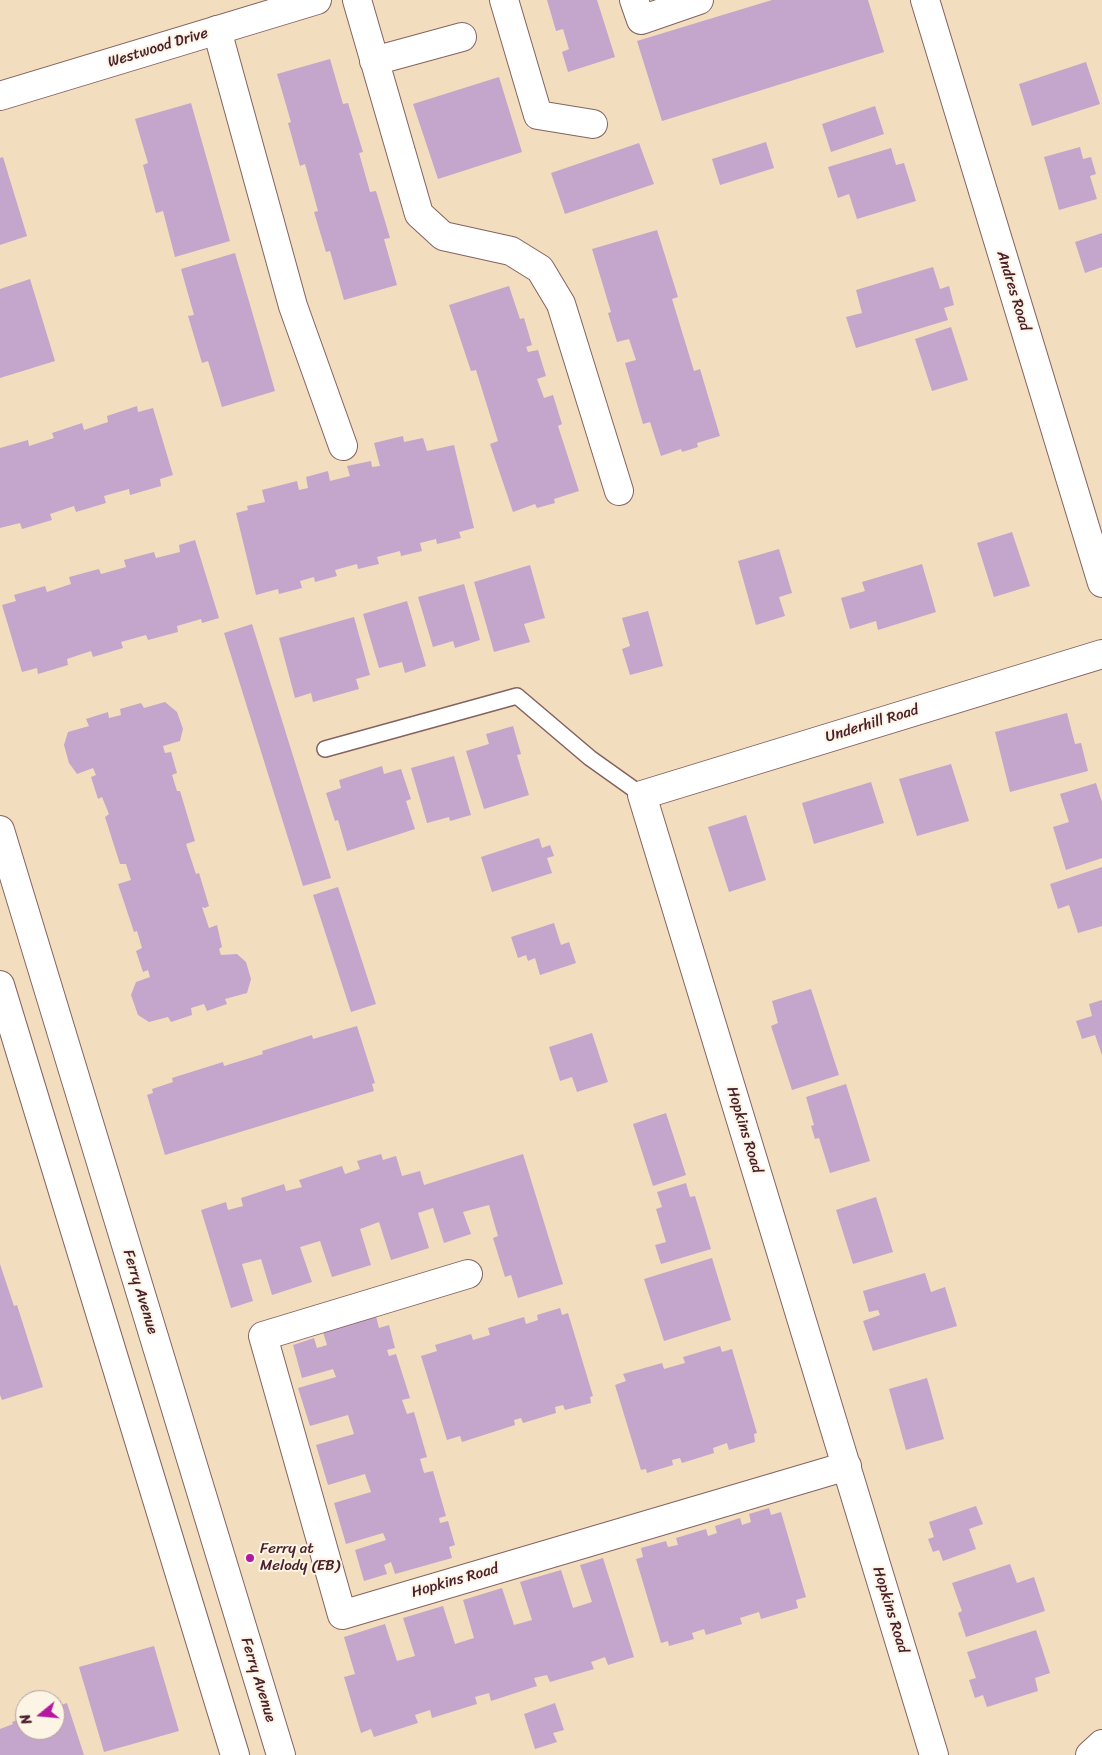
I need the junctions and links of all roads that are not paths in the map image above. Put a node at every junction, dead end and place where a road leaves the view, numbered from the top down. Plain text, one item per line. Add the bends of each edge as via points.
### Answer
1 (317, 0) edge
2 (356, 0) edge
3 (504, 0) edge
4 (634, 0) edge
5 (699, 0) edge
6 (925, 0) edge
7 (217, 30) junction
8 (462, 37) dead end
9 (374, 61) junction
10 (0, 96) edge
11 (593, 124) dead end
12 (343, 446) dead end
13 (619, 491) dead end
14 (1102, 583) edge
15 (1102, 654) edge
16 (326, 749) dead end
17 (642, 795) junction
18 (0, 830) edge
19 (0, 985) edge
20 (468, 1274) dead end
21 (846, 1466) junction
22 (1102, 1744) edge
23 (235, 1755) edge
24 (281, 1755) edge
25 (934, 1755) edge
26 (1090, 1755) edge

1 - 7 street, Westwood Drive
2 - 9 street
3 - 11 street via 538,115
4 - 5 street via 641,20
6 - 14 street, Andres Road
7 - 10 street, Westwood Drive
7 - 12 street via 293,306
8 - 9 street
9 - 13 street via 419,214 443,236 511,251 540,269 561,304
15 - 17 street, Underhill Road
16 - 17 lane via 517,696 590,758
17 - 21 street, Hopkins Road
18 - 24 street, Ferry Avenue
19 - 23 street
20 - 21 street, Hopkins Road via 263,1336 342,1615
21 - 25 street, Hopkins Road
22 - 26 street

